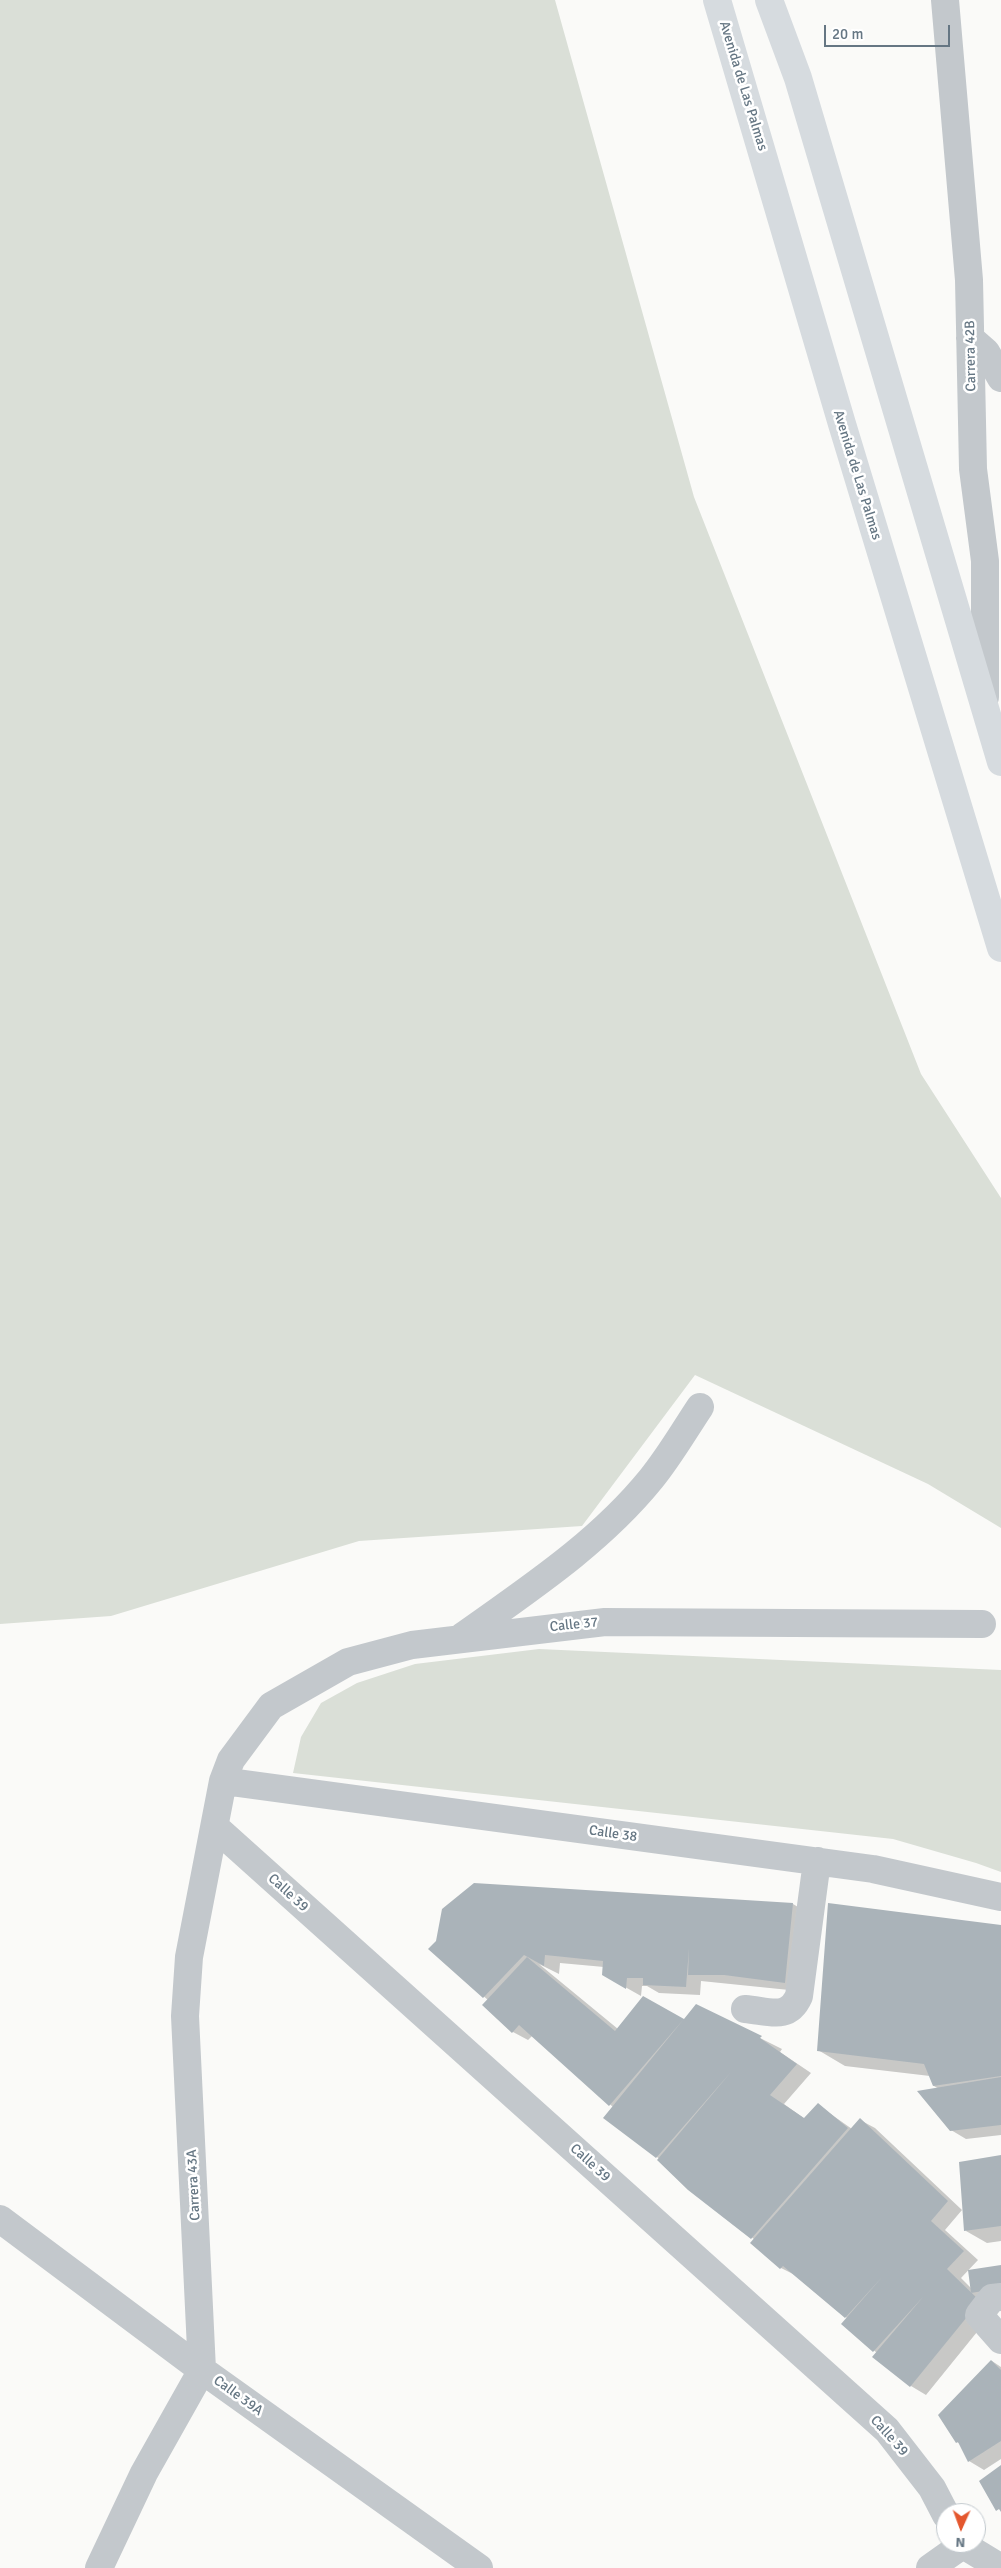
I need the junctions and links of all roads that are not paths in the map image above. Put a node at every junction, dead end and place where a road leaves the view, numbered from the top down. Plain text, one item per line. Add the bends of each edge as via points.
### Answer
1 (716, 0) edge
2 (769, 0) edge
3 (945, 0) edge
4 (970, 338) junction
5 (1001, 378) edge
6 (985, 712) junction
7 (999, 747) edge
8 (1001, 948) edge
9 (700, 1407) dead end
10 (982, 1624) dead end
11 (460, 1637) junction
12 (223, 1781) junction
13 (215, 1827) junction
14 (817, 1861) junction
15 (1001, 1897) edge
16 (745, 2009) dead end
17 (0, 2219) edge
18 (1001, 2297) edge
19 (1001, 2340) edge
20 (202, 2370) junction
21 (940, 2503) edge
22 (949, 2553) edge
23 (975, 2553) edge
24 (99, 2568) edge
25 (479, 2568) edge
26 (930, 2568) edge
27 (1001, 2568) edge

1 - 8 main road, Avenida de Las Palmas
2 - 6 main road via 804,97
3 - 4 street, Carrera 42B via 969,280
4 - 5 street via 986,352
4 - 6 street, Carrera 42B via 973,469 985,561
6 - 7 main road
9 - 11 street via 650,1479 600,1533 533,1586
10 - 11 street, Calle 37 via 605,1622
11 - 12 street, Calle 37 via 412,1645 348,1662 271,1706 231,1760
12 - 13 street, Carrera 43A
12 - 14 street, Calle 38
13 - 20 street, Carrera 43A via 189,1957 185,2016
13 - 21 street, Calle 39 via 887,2430 932,2488
14 - 15 street, Calle 38 via 873,1869
14 - 16 street via 800,1996 794,2008 785,2013
17 - 20 street, Calle 39A
18 - 19 street via 992,2298 979,2315
20 - 24 street via 144,2472
20 - 25 street, Calle 39A
22 - 26 street
23 - 27 street

